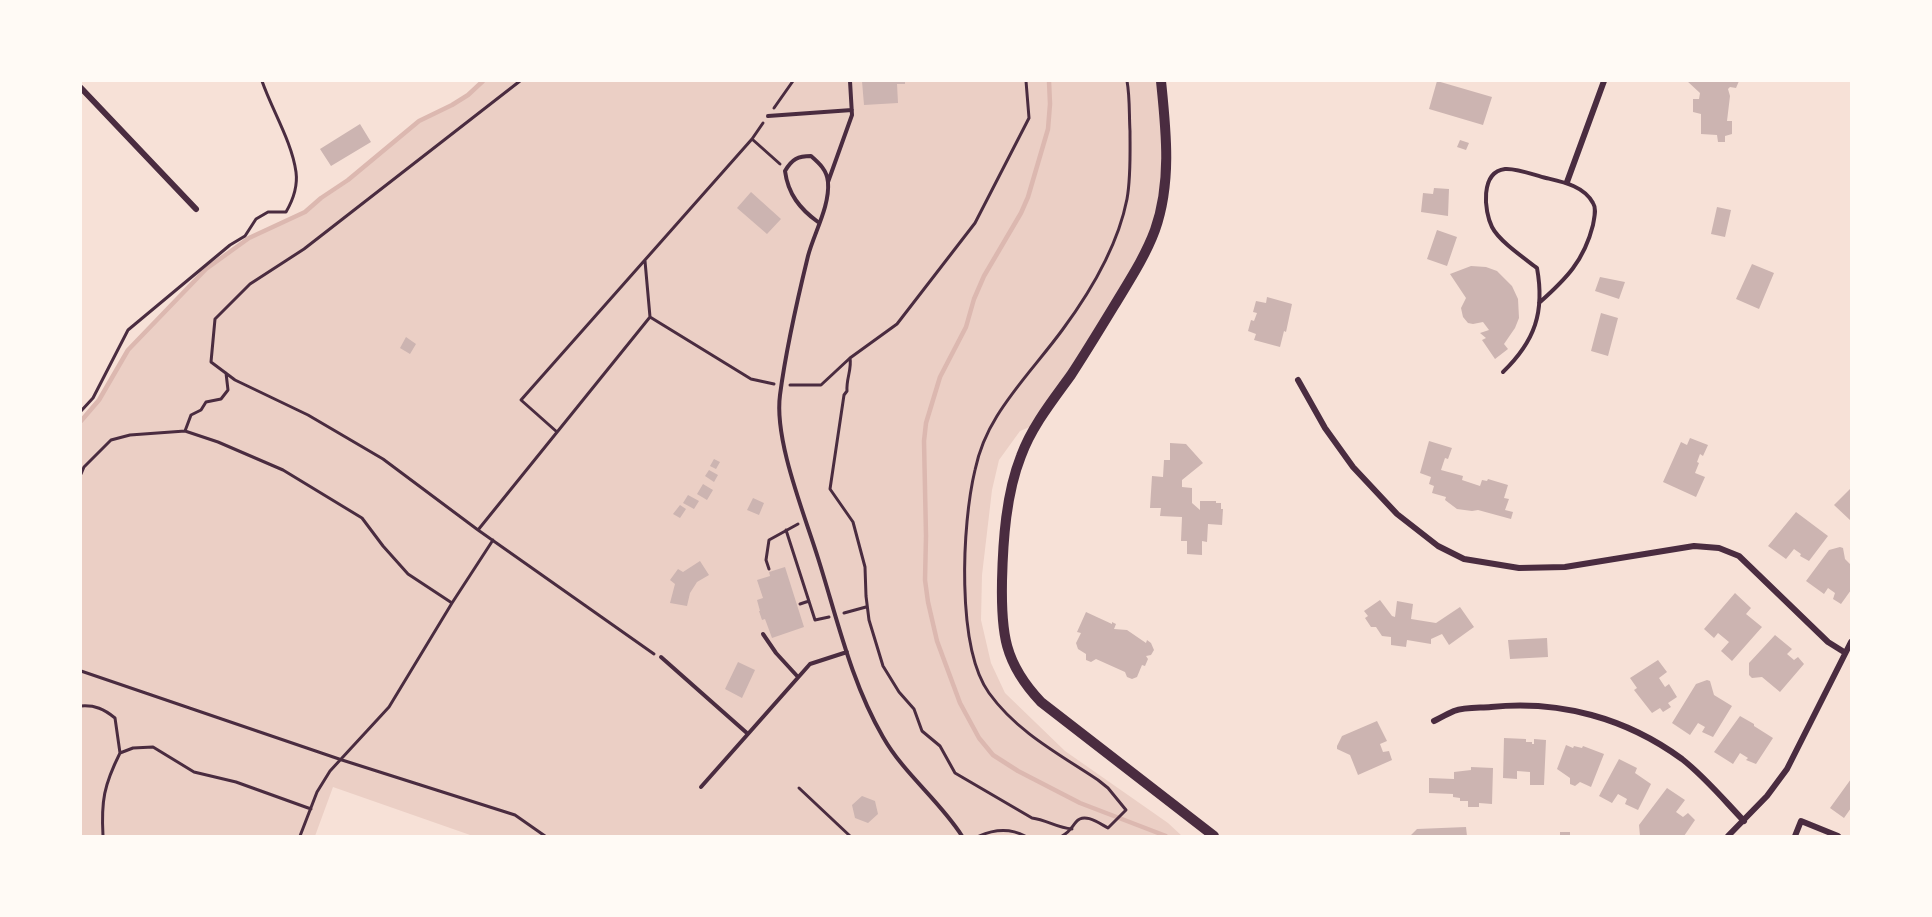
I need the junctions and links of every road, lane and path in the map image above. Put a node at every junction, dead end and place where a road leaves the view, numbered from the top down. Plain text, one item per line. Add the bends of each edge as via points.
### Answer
1 (262, 81) edge
2 (520, 81) edge
3 (850, 81) edge
4 (1026, 81) edge
5 (1127, 81) edge
6 (1161, 81) edge
7 (1604, 81) edge
8 (81, 88) edge
9 (852, 110) junction
10 (768, 116) dead end
11 (785, 171) junction
12 (828, 182) junction
13 (1567, 182) junction
14 (196, 209) dead end
15 (818, 222) junction
16 (645, 261) junction
17 (1539, 303) junction
18 (650, 317) junction
19 (850, 357) junction
20 (1503, 372) dead end
21 (226, 373) junction
22 (1298, 380) dead end
23 (782, 386) junction
24 (81, 411) edge
25 (185, 431) junction
26 (557, 432) junction
27 (81, 474) edge
28 (806, 521) junction
29 (478, 530) junction
30 (786, 530) junction
31 (494, 540) junction
32 (769, 569) dead end
33 (809, 601) junction
34 (452, 603) junction
35 (800, 604) dead end
36 (867, 607) junction
37 (835, 615) junction
38 (763, 634) dead end
39 (1851, 642) edge
40 (846, 652) junction
41 (1844, 652) junction
42 (661, 657) joint
43 (81, 671) edge
44 (798, 677) junction
45 (81, 706) edge
46 (1434, 721) dead end
47 (748, 734) junction
48 (120, 753) junction
49 (342, 760) junction
50 (701, 787) dead end
51 (799, 788) dead end
52 (311, 809) junction
53 (1744, 821) junction
54 (1072, 829) junction
55 (103, 836) edge
56 (300, 836) edge
57 (545, 836) edge
58 (850, 836) edge
59 (962, 836) edge
60 (979, 836) edge
61 (1025, 836) edge
62 (1062, 836) edge
63 (1214, 836) edge
64 (1728, 836) edge
65 (1795, 836) edge
66 (1838, 836) edge

1 - 24 path via 296,173 294,199 286,212 268,212 256,219 245,236 128,330 93,398
2 - 21 path via 304,249 250,284 215,319 211,362
3 - 9 lane
4 - 19 path via 1029,118 975,223 897,324
5 - 54 path via 1130,169 1123,214 1104,262 1075,312 987,435 971,488 964,583 972,648 989,693 1035,739 1108,788 1126,810 1108,828 1084,818
6 - 63 street via 1166,156 1160,216 1133,275 1044,413 1021,456 1007,517 1002,616 1014,666 1036,696
7 - 13 street
8 - 14 street
9 - 10 lane
9 - 12 lane
11 - 12 lane via 795,158 811,156 826,173
11 - 15 lane via 793,197
11 - 16 path via 752,139
12 - 15 lane
13 - 17 lane via 1595,204 1589,242 1578,264
13 - 17 lane via 1507,169 1497,171 1488,180 1486,198 1492,228 1537,268
15 - 23 lane
16 - 18 path
16 - 26 path via 521,400
17 - 20 lane via 1532,335
18 - 23 path via 751,379
18 - 26 path
19 - 23 path via 821,385
19 - 36 path via 830,489 853,522 865,567
21 - 25 path via 228,390 221,399 206,402 191,415
21 - 29 path via 383,459
22 - 41 street via 1324,428 1353,467 1397,514 1438,546 1464,560 1519,568 1565,567 1694,546 1719,548 1739,556 1828,642
23 - 28 lane via 780,420 784,446
25 - 27 path via 111,440
25 - 34 path via 283,470 362,518 408,574
26 - 29 path
28 - 30 path
28 - 37 lane
29 - 31 path
30 - 32 path via 769,540
30 - 33 path
31 - 34 path
31 - 42 path
33 - 35 path
33 - 37 path via 815,620
34 - 49 path via 389,707
36 - 37 path
36 - 54 path via 883,666 914,710 922,731 940,746 955,773 1032,818
37 - 40 lane
38 - 44 lane
39 - 41 street
40 - 44 lane via 810,664
40 - 59 lane via 865,703 884,738
41 - 53 street via 1787,769
42 - 47 lane
43 - 49 path
44 - 47 lane
45 - 48 path via 92,705 115,718
46 - 53 street via 1456,710 1515,704 1564,708 1603,718 1633,730 1684,761
47 - 50 lane
48 - 52 path via 153,747 194,772 236,782
48 - 55 path via 107,778
49 - 52 path via 330,771
49 - 57 path via 515,815
51 - 58 path
52 - 56 path
53 - 64 street
54 - 62 path
60 - 61 path via 1000,830 1014,830
65 - 66 street via 1800,821

